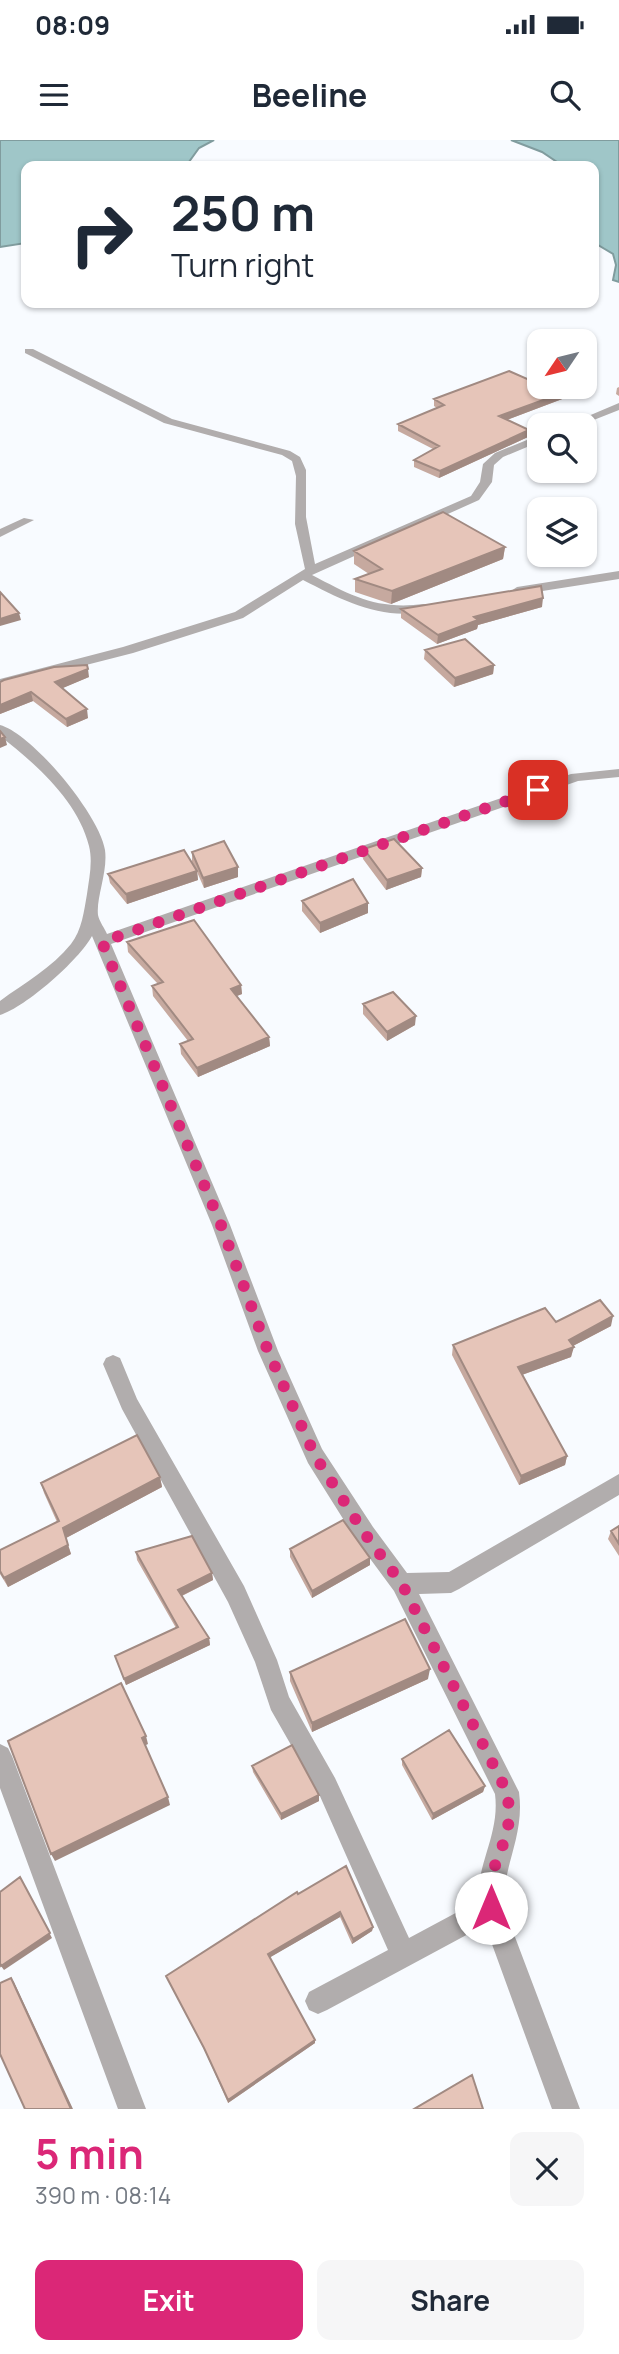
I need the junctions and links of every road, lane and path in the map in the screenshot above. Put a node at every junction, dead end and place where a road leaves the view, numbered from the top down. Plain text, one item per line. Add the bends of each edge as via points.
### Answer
1 (29, 351) dead end
2 (619, 406) edge
3 (597, 415) edge
4 (527, 443) edge
5 (28, 520) dead end
6 (0, 533) edge
7 (307, 573) junction
8 (619, 575) edge
9 (505, 593) edge
10 (439, 605) edge
11 (0, 683) edge
12 (0, 729) edge
13 (619, 773) edge
14 (92, 917) junction
15 (102, 942) junction
16 (0, 1009) edge
17 (113, 1364) dead end
18 (619, 1483) edge
19 (402, 1584) junction
20 (0, 1756) edge
21 (491, 1908) junction
22 (403, 1955) junction
23 (318, 2001) dead end
24 (132, 2109) edge
25 (566, 2109) edge

1 - 7 street via 168,421 296,459
2 - 3 street
4 - 7 street via 489,464 486,482 475,498
5 - 6 street
7 - 10 street via 359,604 382,611
7 - 11 street via 239,615
8 - 9 street
12 - 14 street via 25,748 70,797 94,835 98,868
13 - 15 street via 567,780
14 - 15 street
14 - 16 street via 75,951
15 - 19 street via 315,1456
17 - 22 street via 129,1403 236,1594 279,1702 327,1786
18 - 19 street via 451,1582
19 - 21 street via 507,1792 509,1818 491,1872
20 - 24 street
21 - 22 street
21 - 25 street
22 - 23 street

